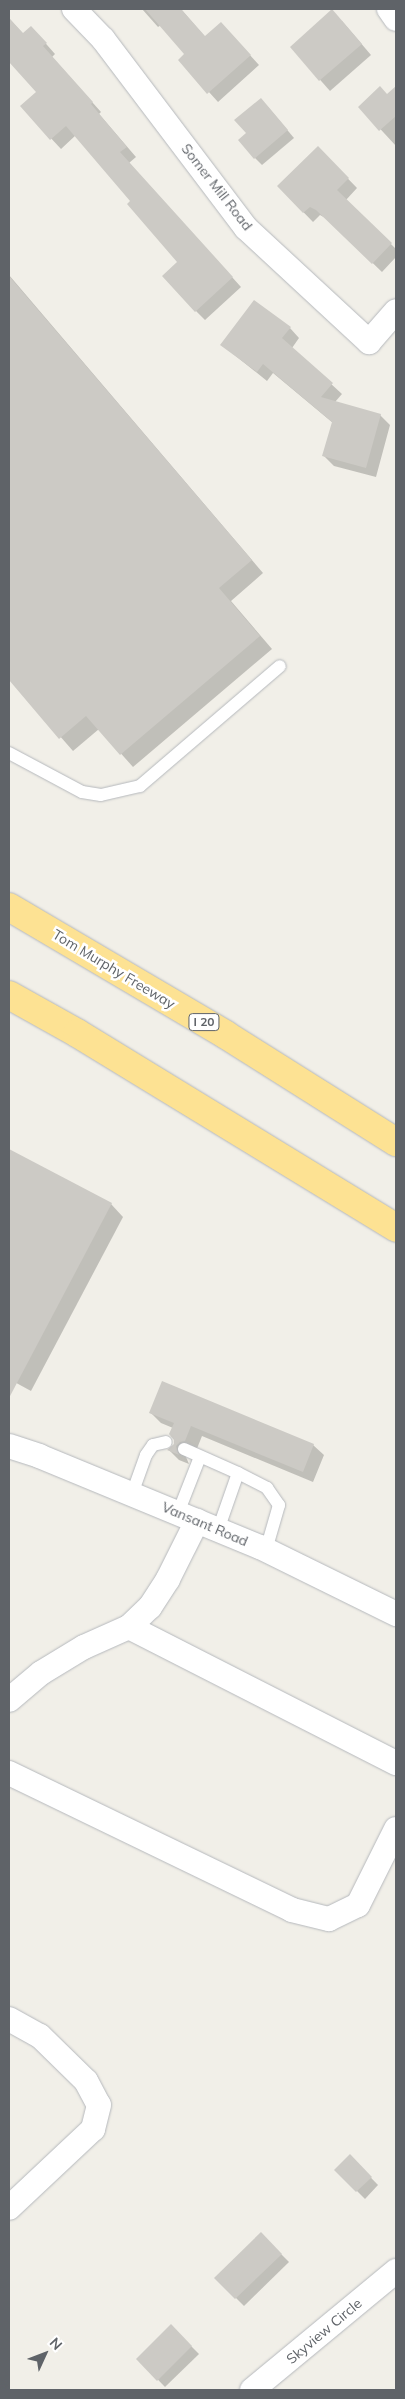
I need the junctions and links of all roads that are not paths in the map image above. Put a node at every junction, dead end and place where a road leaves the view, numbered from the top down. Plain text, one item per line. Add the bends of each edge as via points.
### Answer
1 (74, 9) edge
2 (389, 9) edge
3 (396, 19) edge
4 (396, 311) edge
5 (280, 666) dead end
6 (9, 753) edge
7 (9, 907) edge
8 (9, 995) edge
9 (396, 1142) edge
10 (396, 1228) edge
11 (159, 1444) dead end
12 (9, 1446) edge
13 (184, 1449) dead end
14 (200, 1457) junction
15 (238, 1473) junction
16 (132, 1494) junction
17 (198, 1521) junction
18 (266, 1550) junction
19 (396, 1614) edge
20 (129, 1627) junction
21 (9, 1700) edge
22 (396, 1763) edge
23 (9, 1773) edge
24 (396, 1829) edge
25 (9, 2019) edge
26 (9, 2208) edge
27 (396, 2271) edge
28 (252, 2390) edge

1 - 4 street, Somer Mill Road via 104,39 246,228 369,342
2 - 3 street
5 - 6 lane via 140,786 101,795 82,792
7 - 9 highway, Tom Murphy Freeway / I 20 via 226,1035
8 - 10 highway via 94,1043
11 - 16 lane via 146,1454
12 - 16 street, Vansant Road
13 - 14 lane
14 - 15 lane
14 - 17 lane
15 - 17 lane
15 - 18 lane via 266,1488 279,1506
16 - 17 street, Vansant Road
17 - 18 street, Vansant Road
17 - 20 street via 155,1600
18 - 19 street, Vansant Road
20 - 21 street via 84,1647 41,1673
20 - 22 street
23 - 24 street via 292,1910 329,1919 358,1905
25 - 26 street via 40,2036 86,2081 99,2105 93,2129
27 - 28 street, Skyview Circle

